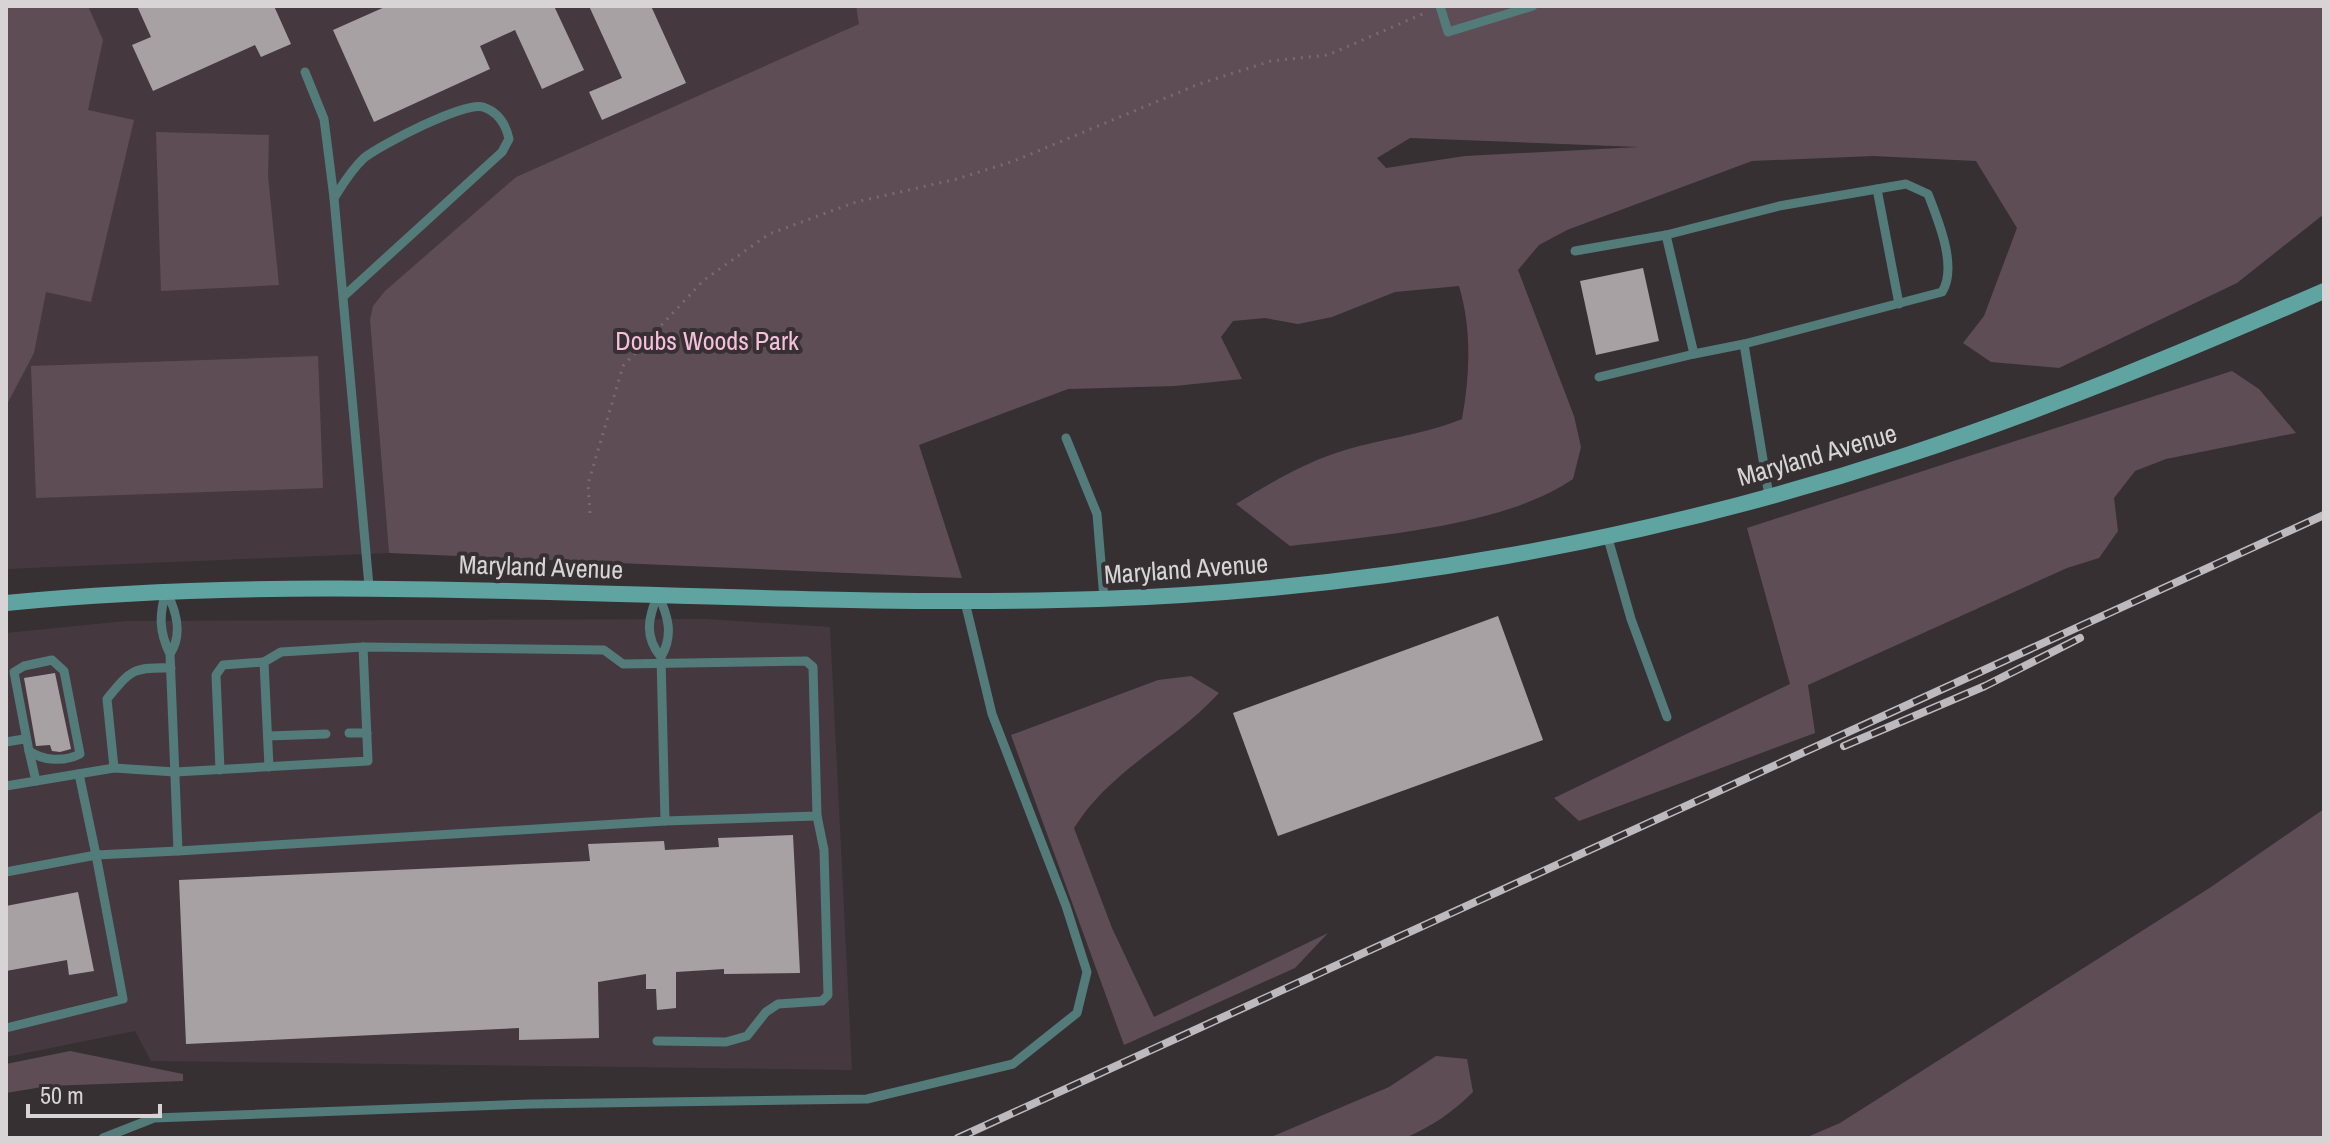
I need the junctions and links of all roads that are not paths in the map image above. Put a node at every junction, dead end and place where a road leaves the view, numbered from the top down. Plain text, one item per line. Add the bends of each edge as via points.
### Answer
1 (1533, 6) edge
2 (1440, 7) edge
3 (305, 72) dead end
4 (1877, 189) junction
5 (334, 198) junction
6 (1666, 235) junction
7 (1575, 251) dead end
8 (2324, 291) edge
9 (344, 296) junction
10 (1899, 304) junction
11 (1744, 344) junction
12 (1694, 354) junction
13 (1599, 377) dead end
14 (1066, 438) dead end
15 (1769, 496) junction
16 (1607, 535) junction
17 (369, 586) junction
18 (166, 591) junction
19 (658, 594) junction
20 (1104, 599) junction
21 (965, 602) junction
22 (6, 603) edge
23 (363, 647) junction
24 (170, 654) junction
25 (662, 661) junction
26 (264, 662) junction
27 (171, 668) junction
28 (10, 688) edge
29 (1667, 717) dead end
30 (349, 733) dead end
31 (367, 733) junction
32 (326, 734) dead end
33 (268, 736) junction
34 (24, 739) junction
35 (6, 742) edge
36 (29, 751) junction
37 (269, 767) junction
38 (114, 768) junction
39 (220, 770) junction
40 (175, 772) junction
41 (79, 774) junction
42 (36, 781) junction
43 (6, 786) edge
44 (817, 816) junction
45 (665, 821) junction
46 (178, 851) junction
47 (96, 855) junction
48 (6, 872) edge
49 (6, 1028) edge
50 (657, 1041) dead end
51 (103, 1138) edge

1 - 2 lane via 1448,32
3 - 5 lane via 324,119
4 - 6 lane via 1779,206
4 - 10 lane
4 - 10 lane via 1906,184 1928,194 1949,268 1942,292
5 - 9 lane
5 - 9 lane via 349,174 379,147 464,108 481,106 506,125 509,139 490,166
6 - 7 lane
6 - 12 lane
8 - 15 main road, Maryland Avenue via 2037,410
9 - 17 lane
10 - 11 lane
11 - 12 lane
11 - 15 lane
12 - 13 lane
14 - 20 lane via 1097,514
15 - 16 main road, Maryland Avenue
16 - 20 main road, Maryland Avenue via 1409,571 1257,589
16 - 29 lane
17 - 18 main road, Maryland Avenue
17 - 19 main road, Maryland Avenue
18 - 22 main road, Maryland Avenue
18 - 24 lane via 160,613
18 - 24 lane via 176,610 178,642
19 - 21 main road, Maryland Avenue
19 - 25 lane via 668,617
19 - 25 lane via 649,616 650,643
20 - 21 main road, Maryland Avenue
21 - 51 lane via 992,714 1087,972 1077,1013 1013,1064 867,1099 154,1118
23 - 25 lane via 604,650 623,664
23 - 26 lane via 281,652
23 - 31 lane
24 - 27 lane
25 - 44 lane via 806,661 813,667
25 - 45 lane
26 - 33 lane
26 - 39 lane via 223,665 216,675
27 - 38 lane via 139,667 107,699
27 - 40 lane
28 - 34 lane
28 - 36 lane via 14,672 24,666 52,660 64,671 80,754 54,759
30 - 31 lane
31 - 37 lane via 368,761
32 - 33 lane
33 - 37 lane
34 - 35 lane
34 - 36 lane
36 - 42 lane
37 - 39 lane
38 - 40 lane
38 - 41 lane
39 - 40 lane
40 - 46 lane
41 - 42 lane
41 - 47 lane
42 - 43 lane
44 - 45 lane
44 - 50 lane via 824,850 828,995 822,1001 778,1004 747,1036 736,1039
45 - 46 lane
46 - 47 lane
47 - 48 lane
47 - 49 lane via 123,999

